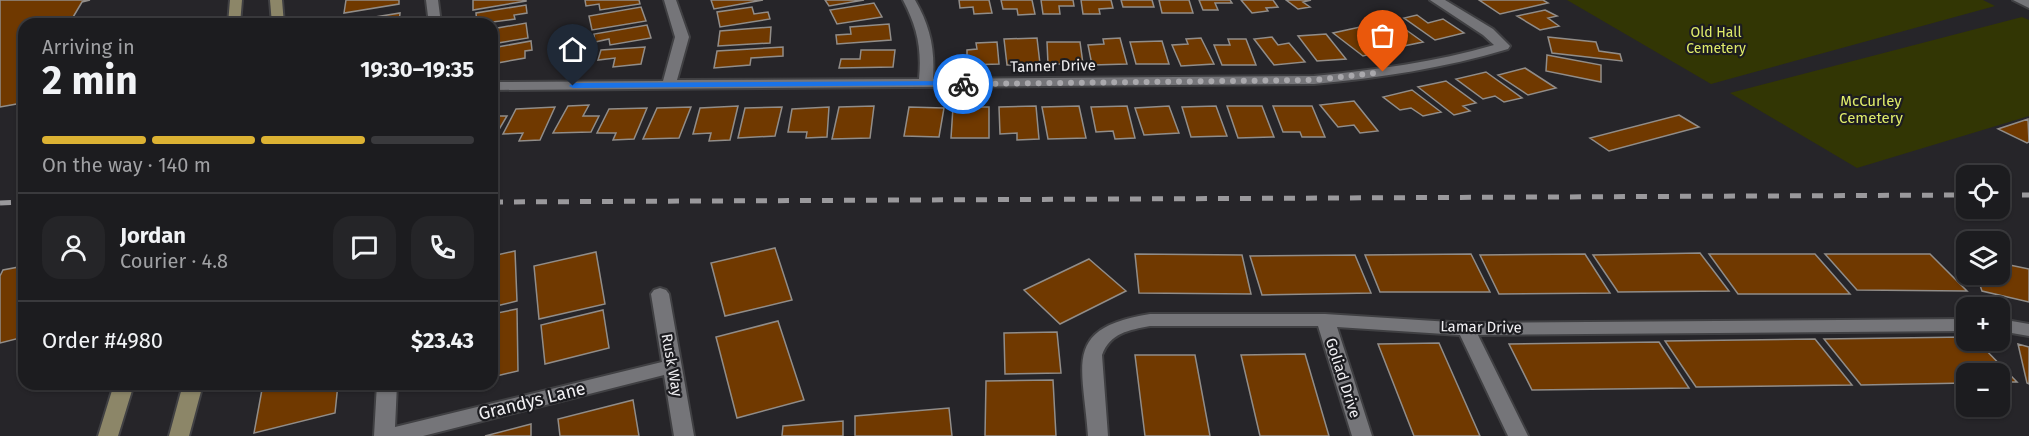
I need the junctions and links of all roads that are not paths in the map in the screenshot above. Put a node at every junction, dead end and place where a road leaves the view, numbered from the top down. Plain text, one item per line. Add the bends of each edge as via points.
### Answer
1 (236, 0) edge
2 (276, 0) edge
3 (432, 0) edge
4 (670, 0) edge
5 (909, 0) edge
6 (1436, 0) edge
7 (2019, 0) edge
8 (2029, 4) edge
9 (234, 18) edge
10 (278, 18) edge
11 (434, 18) edge
12 (926, 84) junction
13 (669, 85) junction
14 (498, 86) edge
15 (660, 294) dead end
16 (1325, 320) junction
17 (1956, 325) edge
18 (2010, 327) edge
19 (1466, 329) junction
20 (2029, 330) edge
21 (672, 366) junction
22 (122, 390) edge
23 (191, 390) edge
24 (387, 390) edge
25 (108, 436) edge
26 (179, 436) edge
27 (384, 436) edge
28 (392, 436) edge
29 (684, 436) edge
30 (1098, 436) edge
31 (1362, 436) edge
32 (1518, 436) edge

1 - 9 main road
2 - 10 main road
3 - 11 street
4 - 13 street via 682,38
5 - 12 street via 925,30
6 - 12 street, Tanner Drive via 1488,32 1503,46 1366,75 1314,80
7 - 8 street
12 - 13 street, Tanner Drive
13 - 14 street, Tanner Drive
15 - 21 street, Rusk Way
16 - 19 street, Lamar Drive
16 - 30 street, Lamar Drive via 1150,320 1108,332 1097,342 1092,355
16 - 31 street, Goliad Drive
17 - 19 street, Lamar Drive
18 - 20 street
19 - 32 street
21 - 28 street, Grandys Lane
21 - 29 street, Rusk Way
22 - 25 main road
23 - 26 main road
24 - 27 street

